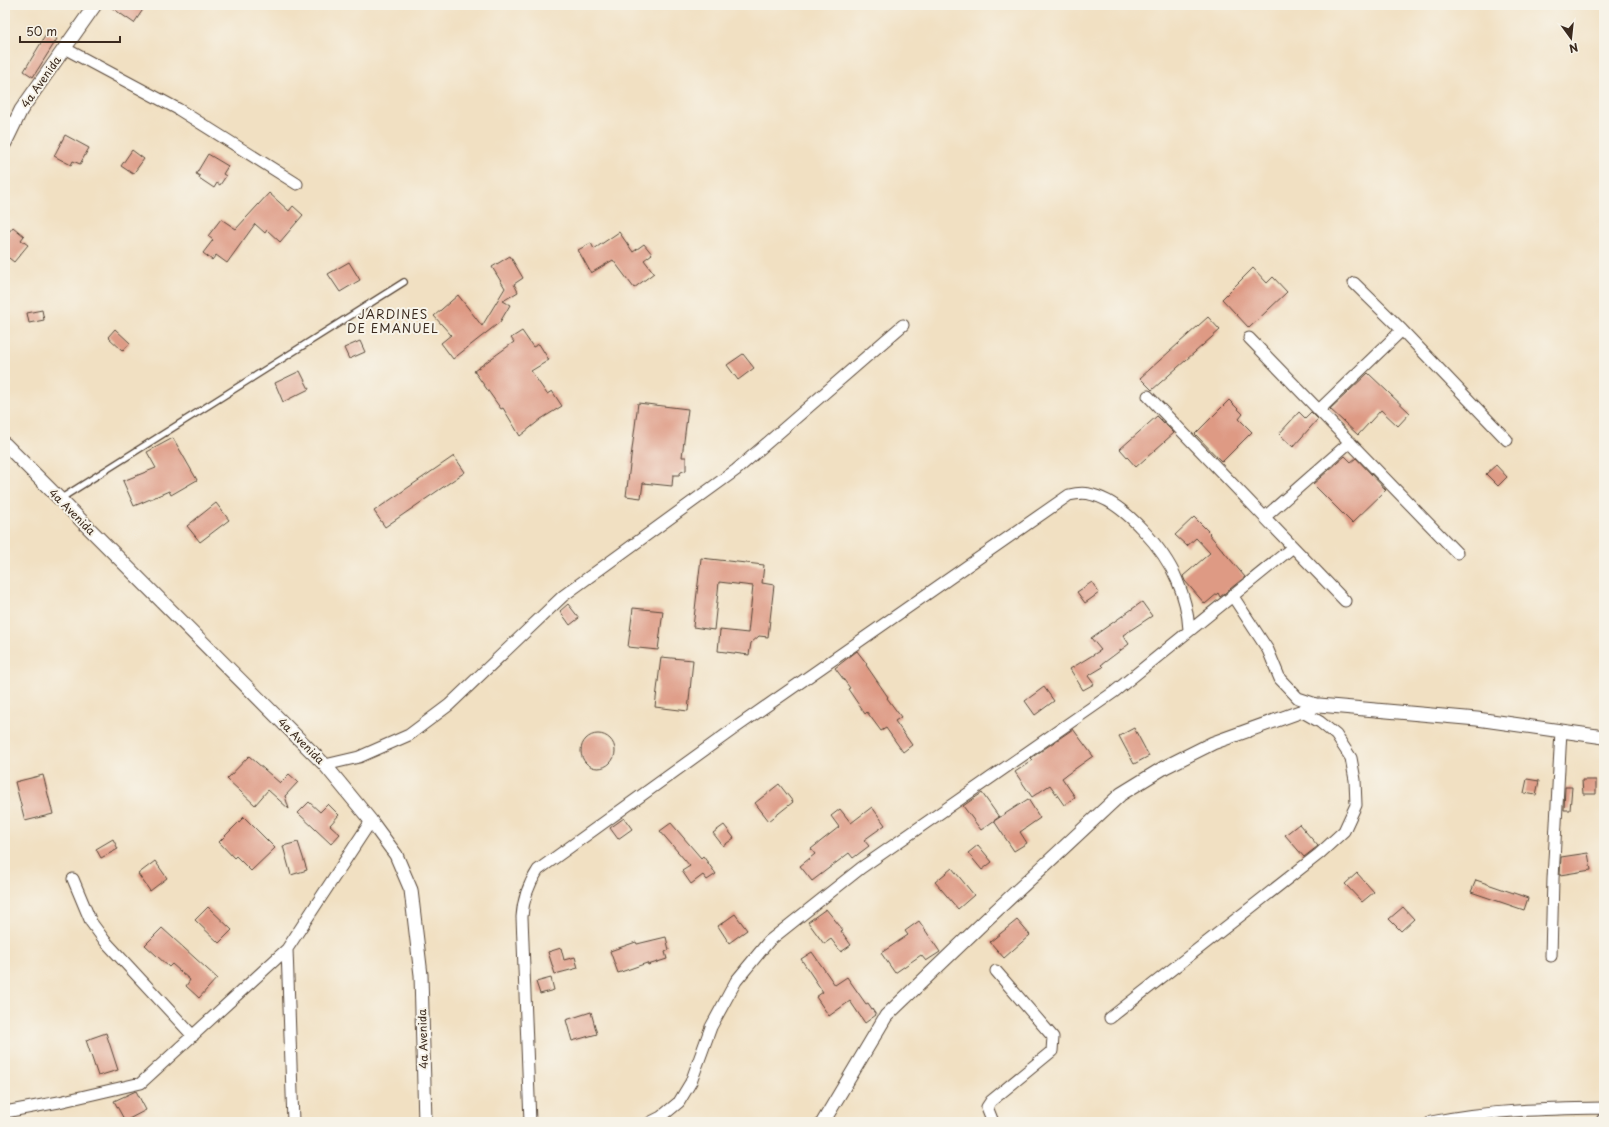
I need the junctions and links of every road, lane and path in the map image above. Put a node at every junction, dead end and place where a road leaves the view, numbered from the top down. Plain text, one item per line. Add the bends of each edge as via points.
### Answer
1 (95, 5) edge
2 (64, 48) junction
3 (5, 143) edge
4 (297, 184) dead end
5 (404, 282) dead end
6 (1354, 283) dead end
7 (903, 325) dead end
8 (1402, 330) junction
9 (1249, 338) dead end
10 (1148, 396) dead end
11 (1319, 410) junction
12 (1507, 440) dead end
13 (1350, 442) junction
14 (5, 444) edge
15 (59, 500) junction
16 (1265, 518) junction
17 (1293, 546) junction
18 (1457, 553) dead end
19 (1232, 595) junction
20 (1345, 601) dead end
21 (1189, 630) junction
22 (1319, 705) junction
23 (1301, 711) junction
24 (1561, 731) junction
25 (1604, 737) edge
26 (325, 765) junction
27 (371, 821) junction
28 (73, 879) dead end
29 (287, 949) junction
30 (1551, 956) dead end
31 (996, 971) dead end
32 (1110, 1018) dead end
33 (193, 1036) junction
34 (1604, 1108) edge
35 (5, 1112) edge
36 (1604, 1118) edge
37 (292, 1122) edge
38 (425, 1122) edge
39 (530, 1122) edge
40 (651, 1122) edge
41 (823, 1122) edge
42 (993, 1122) edge
43 (1431, 1122) edge
44 (1601, 1122) edge

1 - 2 street, 4a Avenida
2 - 3 street, 4a Avenida via 21,110
2 - 4 street via 178,109
5 - 15 lane
6 - 8 street
7 - 26 street via 736,470 563,596 449,705 409,735 359,758
8 - 11 street
8 - 12 street
9 - 11 street
10 - 16 street
11 - 13 street
13 - 16 street
13 - 18 street
14 - 15 street, 4a Avenida
15 - 26 street, 4a Avenida
16 - 17 street
17 - 19 street
17 - 20 street
19 - 21 street
19 - 22 street via 1268,650 1280,679 1298,698
21 - 39 street via 1188,613 1177,578 1147,533 1100,497 1086,493 1069,495 735,728 538,870 525,895 522,917
21 - 40 street via 1114,692 861,868 769,941 736,981 711,1027 691,1082 679,1102
22 - 23 street
22 - 24 street via 1477,719
23 - 32 street via 1336,735 1351,758 1356,805 1344,831 1319,854
23 - 41 street via 1212,743 1165,767 1121,794 886,1016
24 - 25 street
24 - 30 street
26 - 27 street, 4a Avenida
27 - 29 street
27 - 38 street, 4a Avenida via 396,855 411,890 421,975
28 - 33 street via 91,922 105,941
29 - 33 street
29 - 37 street
31 - 42 street via 1053,1037 1053,1045 1052,1051 991,1101 987,1107
33 - 35 street via 141,1083
34 - 43 street via 1526,1109 1466,1115
36 - 44 street

